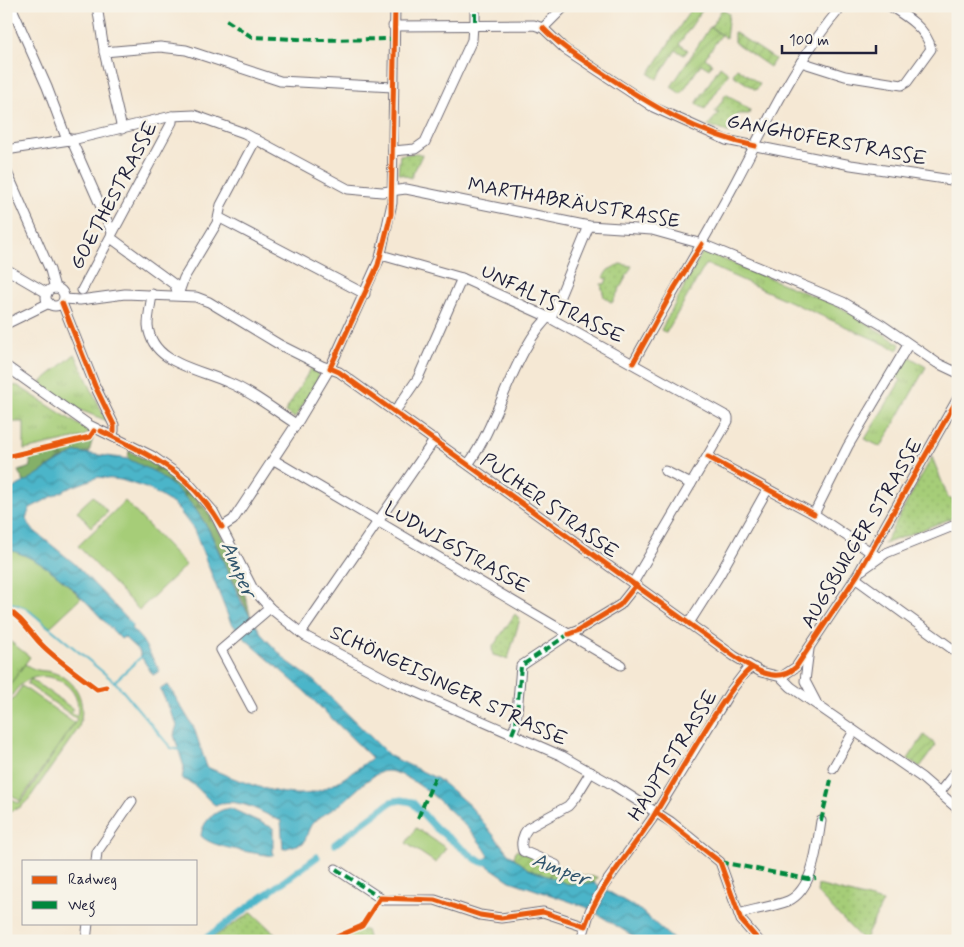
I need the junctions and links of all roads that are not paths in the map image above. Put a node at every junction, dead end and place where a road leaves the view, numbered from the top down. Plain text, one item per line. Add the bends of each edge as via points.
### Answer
1 (11, 6) edge
2 (97, 6) edge
3 (395, 6) edge
4 (475, 6) edge
5 (565, 6) edge
6 (842, 6) edge
7 (890, 6) edge
8 (474, 23) junction
9 (394, 26) junction
10 (543, 28) junction
11 (104, 52) junction
12 (801, 62) junction
13 (393, 87) junction
14 (172, 116) junction
15 (122, 129) junction
16 (256, 139) junction
17 (69, 140) junction
18 (755, 146) junction
19 (6, 150) edge
20 (393, 151) junction
21 (6, 170) edge
22 (958, 180) edge
23 (392, 192) junction
24 (220, 218) junction
25 (589, 226) junction
26 (112, 235) junction
27 (702, 244) junction
28 (381, 254) junction
29 (8, 271) edge
30 (462, 278) junction
31 (82, 290) dead end
32 (51, 291) junction
33 (152, 294) junction
34 (365, 294) junction
35 (178, 295) junction
36 (63, 301) junction
37 (49, 303) junction
38 (548, 317) junction
39 (6, 324) edge
40 (908, 345) junction
41 (633, 363) junction
42 (6, 366) edge
43 (330, 368) junction
44 (958, 373) edge
45 (958, 398) edge
46 (69, 410) junction
47 (396, 410) junction
48 (296, 424) junction
49 (114, 431) junction
50 (435, 439) junction
51 (152, 456) junction
52 (708, 457) junction
53 (274, 460) junction
54 (469, 463) junction
55 (665, 471) dead end
56 (691, 484) junction
57 (767, 490) junction
58 (814, 514) junction
59 (378, 521) junction
60 (958, 524) edge
61 (222, 527) junction
62 (874, 555) junction
63 (857, 576) junction
64 (634, 584) junction
65 (270, 608) junction
66 (689, 623) junction
67 (301, 633) junction
68 (569, 634) junction
69 (809, 647) junction
70 (958, 653) edge
71 (621, 665) dead end
72 (752, 668) junction
73 (781, 677) junction
74 (252, 708) dead end
75 (821, 708) junction
76 (854, 731) junction
77 (512, 734) junction
78 (833, 768) dead end
79 (958, 769) edge
80 (591, 772) junction
81 (940, 792) junction
82 (132, 801) dead end
83 (958, 808) edge
84 (656, 812) junction
85 (821, 820) dead end
86 (96, 860) edge
87 (556, 865) dead end
88 (336, 869) dead end
89 (739, 914) junction
90 (88, 924) edge
91 (585, 926) junction
92 (86, 941) edge
93 (543, 941) edge
94 (548, 941) edge
95 (581, 941) edge
96 (759, 941) edge

1 - 17 street
2 - 11 street
3 - 9 street
4 - 8 street
5 - 10 street
6 - 12 street
7 - 12 street via 916,24 930,40 931,48 902,86 845,76
8 - 9 street
8 - 10 street
8 - 20 street via 472,40 425,142 415,149
9 - 13 street
10 - 18 street, GANGHOFERSTRASSE via 565,50 653,107 712,135
11 - 13 street via 160,47 186,50 280,81
11 - 15 street
12 - 18 street
13 - 20 street
14 - 15 street, MARTHABRÄUSTRASSE
14 - 16 street, MARTHABRÄUSTRASSE via 203,117
14 - 26 street, GOETHESTRASSE via 172,122
15 - 17 street, MARTHABRÄUSTRASSE
16 - 23 street, MARTHABRÄUSTRASSE via 348,189
16 - 24 street via 221,205
17 - 19 street, MARTHABRÄUSTRASSE
17 - 26 street
18 - 22 street, GANGHOFERSTRASSE via 851,165
18 - 27 street
20 - 23 street
21 - 32 street via 47,263
23 - 25 street, MARTHABRÄUSTRASSE via 406,189
23 - 28 street via 391,214
24 - 34 street
24 - 35 street via 184,278
25 - 27 street, MARTHABRÄUSTRASSE via 644,229
25 - 38 street via 553,313
26 - 31 street, GOETHESTRASSE
26 - 35 street via 175,284
27 - 40 street, MARTHABRÄUSTRASSE via 842,302 882,325
27 - 41 street
28 - 30 street, UNFALTSTRASSE
28 - 34 street
29 - 32 street
30 - 38 street, UNFALTSTRASSE
30 - 47 street via 418,378
32 - 36 street via 62,291
32 - 37 street
33 - 35 street, PUCHER STRASSE
33 - 36 street, PUCHER STRASSE
33 - 48 street via 148,322 150,334 166,358 229,382
34 - 43 street
35 - 43 street, PUCHER STRASSE via 206,300 272,341
36 - 37 street, PUCHER STRASSE via 56,305
36 - 49 street
37 - 39 street
38 - 41 street, UNFALTSTRASSE
38 - 54 street via 529,344 484,441
40 - 44 street, MARTHABRÄUSTRASSE
40 - 58 street via 848,446
41 - 52 street, UNFALTSTRASSE via 728,417
42 - 46 street, SCHÖNGEISINGER STRASSE
43 - 47 street, PUCHER STRASSE
43 - 48 street
45 - 62 street, AUGSBURGER STRASSE
46 - 49 street, SCHÖNGEISINGER STRASSE
46 - 51 street, SCHÖNGEISINGER STRASSE via 89,425
47 - 50 street, PUCHER STRASSE
48 - 53 street
49 - 51 street, SCHÖNGEISINGER STRASSE
50 - 54 street, PUCHER STRASSE
50 - 59 street
51 - 61 street, SCHÖNGEISINGER STRASSE via 198,491
52 - 56 street
52 - 57 street
53 - 59 street, LUDWIGSTRASSE
53 - 61 street via 233,520
54 - 64 street, PUCHER STRASSE
55 - 56 street
56 - 64 street
57 - 58 street
57 - 66 street
58 - 62 street
59 - 67 street
59 - 68 street, LUDWIGSTRASSE
60 - 62 street
61 - 65 street, SCHÖNGEISINGER STRASSE via 246,577
62 - 63 street, AUGSBURGER STRASSE
63 - 69 street, AUGSBURGER STRASSE
63 - 70 street
64 - 66 street, PUCHER STRASSE
64 - 68 street via 620,605
65 - 67 street, SCHÖNGEISINGER STRASSE
65 - 74 street via 221,650
66 - 72 street, PUCHER STRASSE
67 - 77 street, SCHÖNGEISINGER STRASSE via 383,678
68 - 71 street, LUDWIGSTRASSE
68 - 77 street via 521,666 516,724
69 - 73 street, AUGSBURGER STRASSE via 796,667
69 - 75 street, AUGSBURGER STRASSE via 805,681 808,692
72 - 73 street
72 - 84 street, HAUPTSTRASSE via 730,692
73 - 75 street
75 - 76 street
76 - 78 street
76 - 81 street
77 - 80 street, SCHÖNGEISINGER STRASSE
79 - 81 street
80 - 84 street, SCHÖNGEISINGER STRASSE
80 - 87 street via 568,806 524,832 523,851
81 - 83 street
82 - 86 street via 97,852
84 - 89 street, SCHÖNGEISINGER STRASSE via 720,862
84 - 91 street, HAUPTSTRASSE via 603,887
85 - 89 street via 808,880 794,896 782,903
88 - 91 street via 383,900 435,900 480,915 501,918 543,912
89 - 96 street, SCHÖNGEISINGER STRASSE via 744,926
90 - 92 street
91 - 95 street, HAUPTSTRASSE
93 - 94 street

